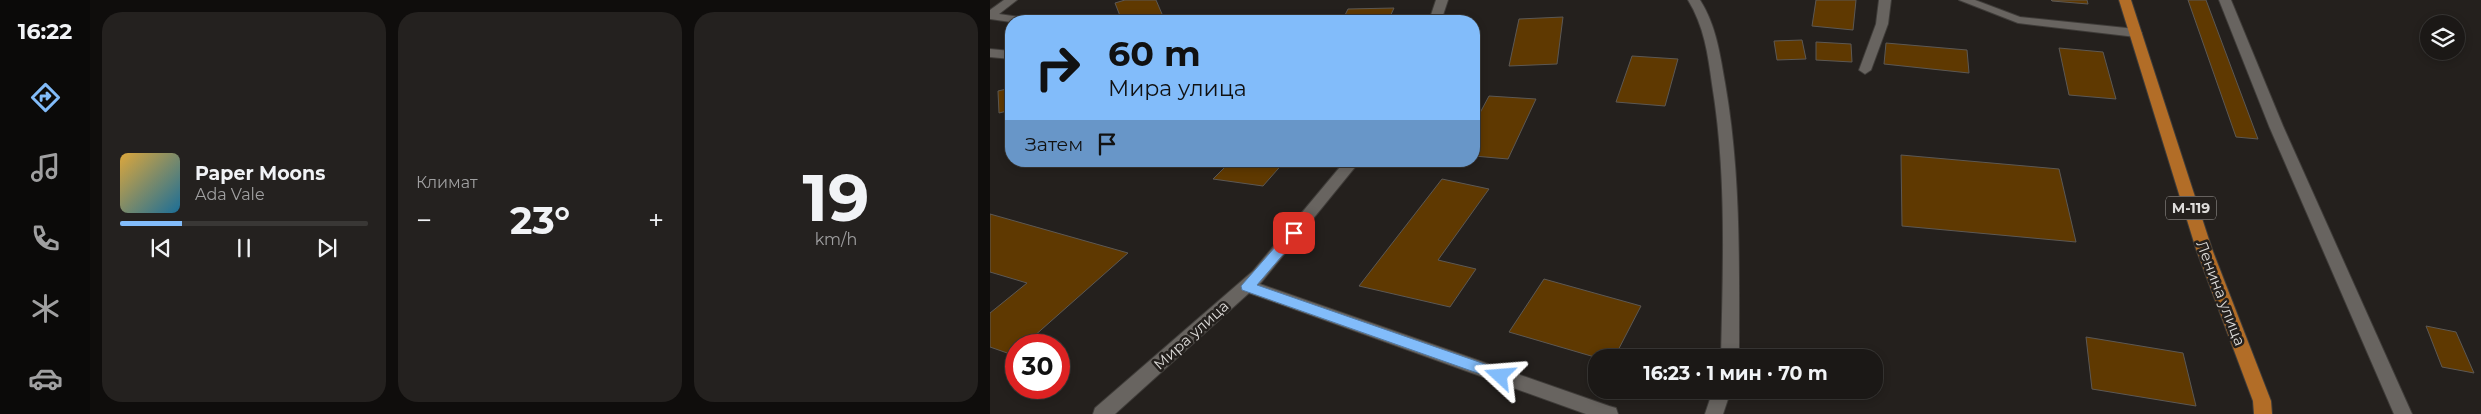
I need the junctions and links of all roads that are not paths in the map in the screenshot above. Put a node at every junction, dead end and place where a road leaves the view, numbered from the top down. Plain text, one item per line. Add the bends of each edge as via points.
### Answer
1 (1011, 0) edge
2 (1442, 0) edge
3 (1694, 0) edge
4 (1885, 0) edge
5 (1965, 0) edge
6 (2125, 0) edge
7 (2225, 0) edge
8 (990, 15) edge
9 (1437, 15) edge
10 (1005, 17) edge
11 (2136, 33) junction
12 (990, 53) edge
13 (1005, 54) edge
14 (1865, 70) dead end
15 (1349, 167) edge
16 (1247, 286) junction
17 (1730, 349) edge
18 (1719, 399) edge
19 (1102, 414) edge
20 (1609, 414) edge
21 (1714, 414) edge
22 (2263, 414) edge
23 (2403, 414) edge

1 - 8 street
2 - 9 street
3 - 17 street via 1705,17 1724,108 1732,205
4 - 14 street via 1882,24
5 - 11 street via 2018,20
6 - 11 main road, Ленина улица / М-119
7 - 23 street via 2276,126
8 - 10 street
11 - 22 main road, Ленина улица / М-119 via 2204,249 2262,401
12 - 13 street
15 - 16 street, Мира улица via 1259,276
16 - 19 street, Мира улица
16 - 20 street
18 - 21 street

